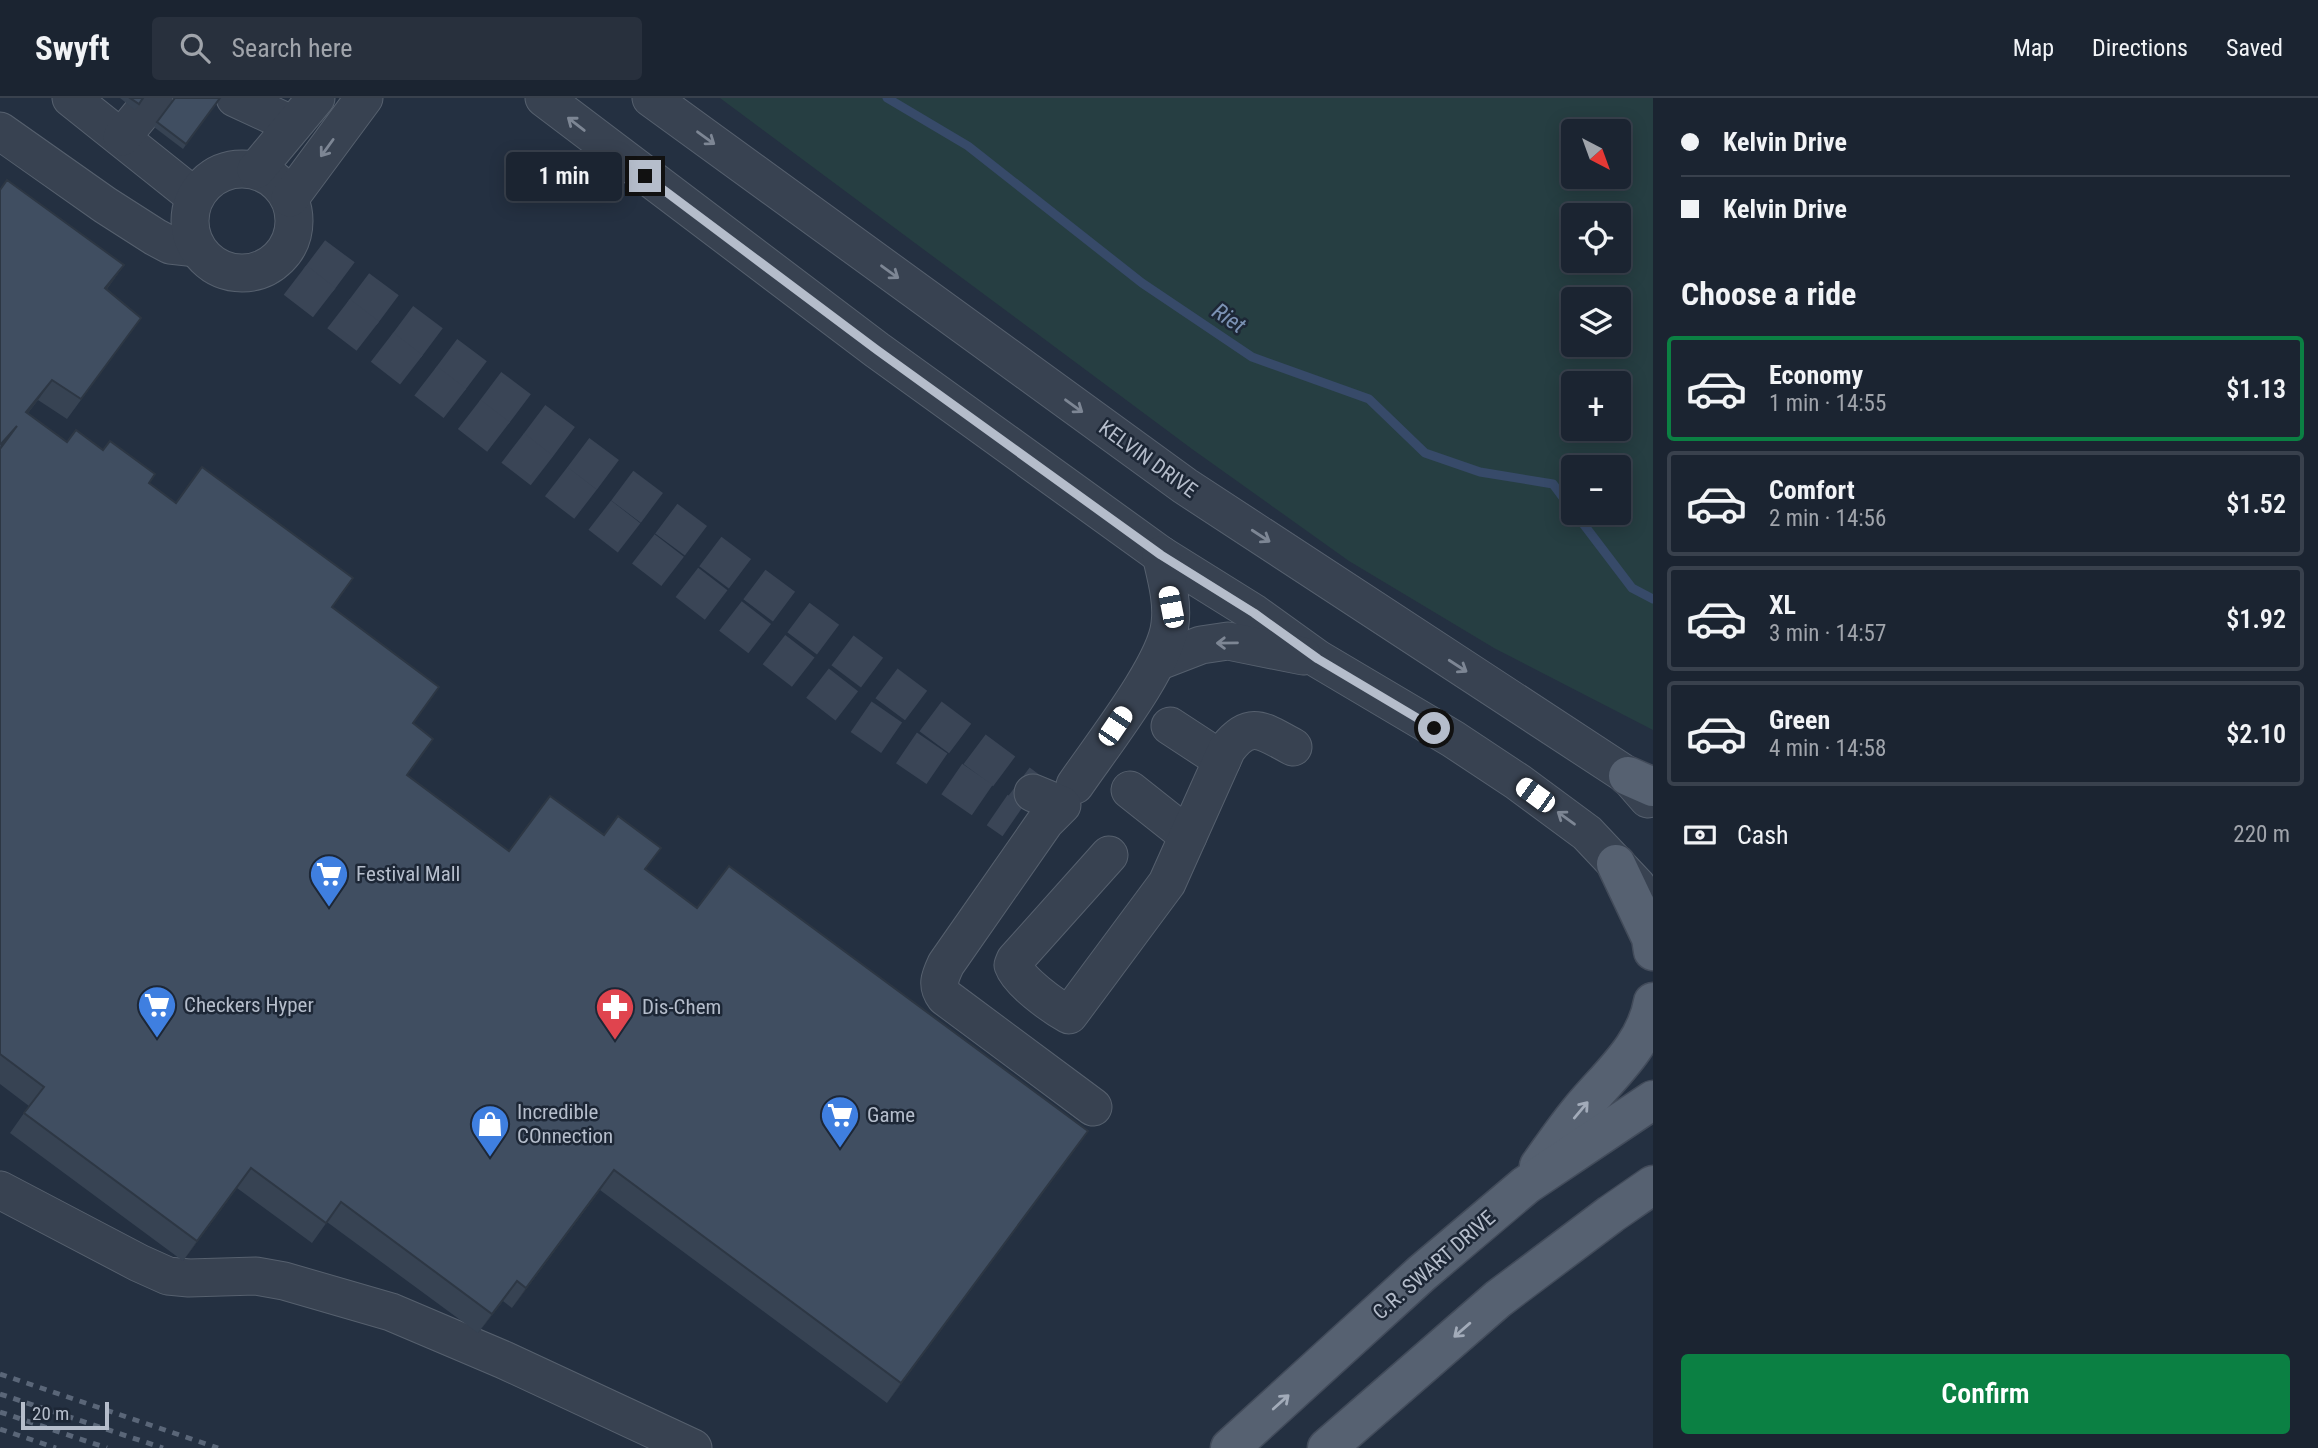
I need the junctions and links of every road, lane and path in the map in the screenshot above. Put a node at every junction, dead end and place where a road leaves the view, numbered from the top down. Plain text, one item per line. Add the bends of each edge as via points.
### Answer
1 (71, 98) edge
2 (155, 98) edge
3 (235, 98) edge
4 (364, 98) edge
5 (544, 98) edge
6 (651, 98) edge
7 (304, 112) edge
8 (0, 131) edge
9 (122, 137) junction
10 (256, 170) junction
11 (195, 197) junction
12 (290, 198) junction
13 (197, 248) junction
14 (1161, 555) junction
15 (1318, 659) junction
16 (1157, 662) junction
17 (1170, 726) dead end
18 (1293, 747) dead end
19 (1222, 760) junction
20 (1641, 782) edge
21 (1130, 790) dead end
22 (1653, 805) edge
23 (1188, 836) junction
24 (1109, 855) dead end
25 (1616, 864) junction
26 (1653, 904) edge
27 (1653, 951) edge
28 (1653, 1002) edge
29 (1653, 1100) edge
30 (1093, 1107) dead end
31 (1526, 1185) junction
32 (1653, 1185) edge
33 (0, 1190) edge
34 (1653, 1218) edge
35 (1499, 1298) junction
36 (693, 1448) edge
37 (1230, 1448) edge
38 (1327, 1448) edge

1 - 9 street
2 - 9 street
3 - 7 street
4 -> 12 street
14 -> 5 street via 877,350
6 -> 20 street, KELVIN DRIVE via 1185,486
7 - 10 street
8 - 13 street via 155,237 170,245
9 - 11 street
10 - 11 street via 220,173
10 - 12 street via 270,176
11 - 13 street via 190,214
12 - 13 street via 295,215 294,259 259,271 224,271
14 - 15 street
14 - 16 street via 1171,617
15 -> 16 street via 1228,641 1201,645
25 -> 15 street via 1587,833 1518,782
16 - 30 street via 1045,805 939,979 945,997
17 - 19 street
18 - 19 street via 1259,729 1250,730 1233,741
19 - 23 street
20 - 22 street, KELVIN DRIVE
21 - 23 street
23 - 24 street via 1167,883 1069,1015 1018,975 1013,965
25 - 26 street
25 - 27 main road
31 -> 28 main road via 1577,1113 1633,1052
29 - 31 main road, C.R. SWART DRIVE
37 -> 31 main road, C.R. SWART DRIVE
32 - 35 main road
33 - 36 street via 168,1276 284,1281 391,1312
34 - 35 main road
35 -> 38 main road

